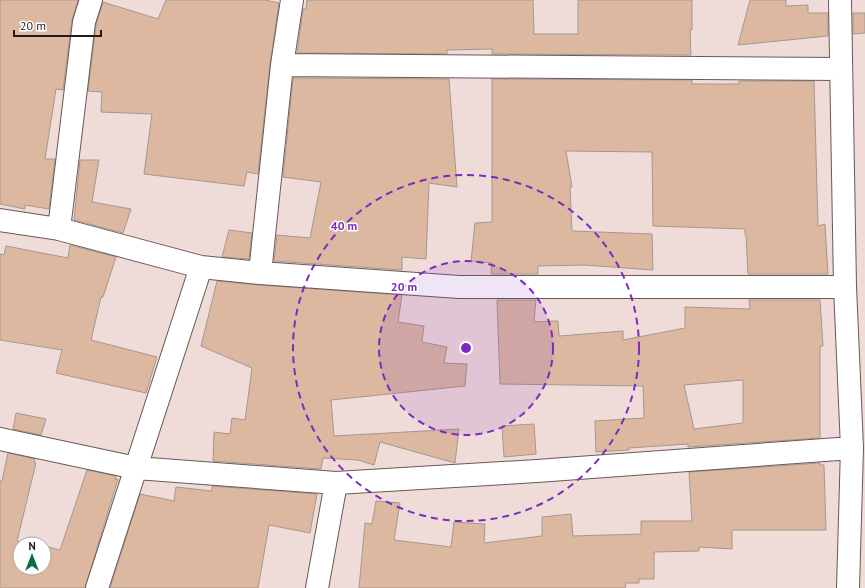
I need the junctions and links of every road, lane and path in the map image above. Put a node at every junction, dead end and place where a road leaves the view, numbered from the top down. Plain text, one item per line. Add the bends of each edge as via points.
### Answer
1 (91, 0) edge
2 (292, 0) edge
3 (840, 0) edge
4 (282, 65) junction
5 (841, 68) junction
6 (0, 220) edge
7 (59, 229) junction
8 (200, 267) junction
9 (260, 273) junction
10 (845, 287) junction
11 (0, 439) edge
12 (852, 448) junction
13 (136, 468) junction
14 (336, 483) junction
15 (97, 588) edge
16 (316, 588) edge
17 (848, 588) edge

1 - 7 street via 84,22
2 - 4 street
3 - 5 street
4 - 5 street
4 - 9 street
5 - 10 street
6 - 7 street
7 - 8 street
8 - 9 street
8 - 13 street
9 - 10 street via 459,287
10 - 12 street
11 - 13 street
12 - 14 street via 545,471
12 - 17 street
13 - 14 street
13 - 15 street
14 - 16 street

